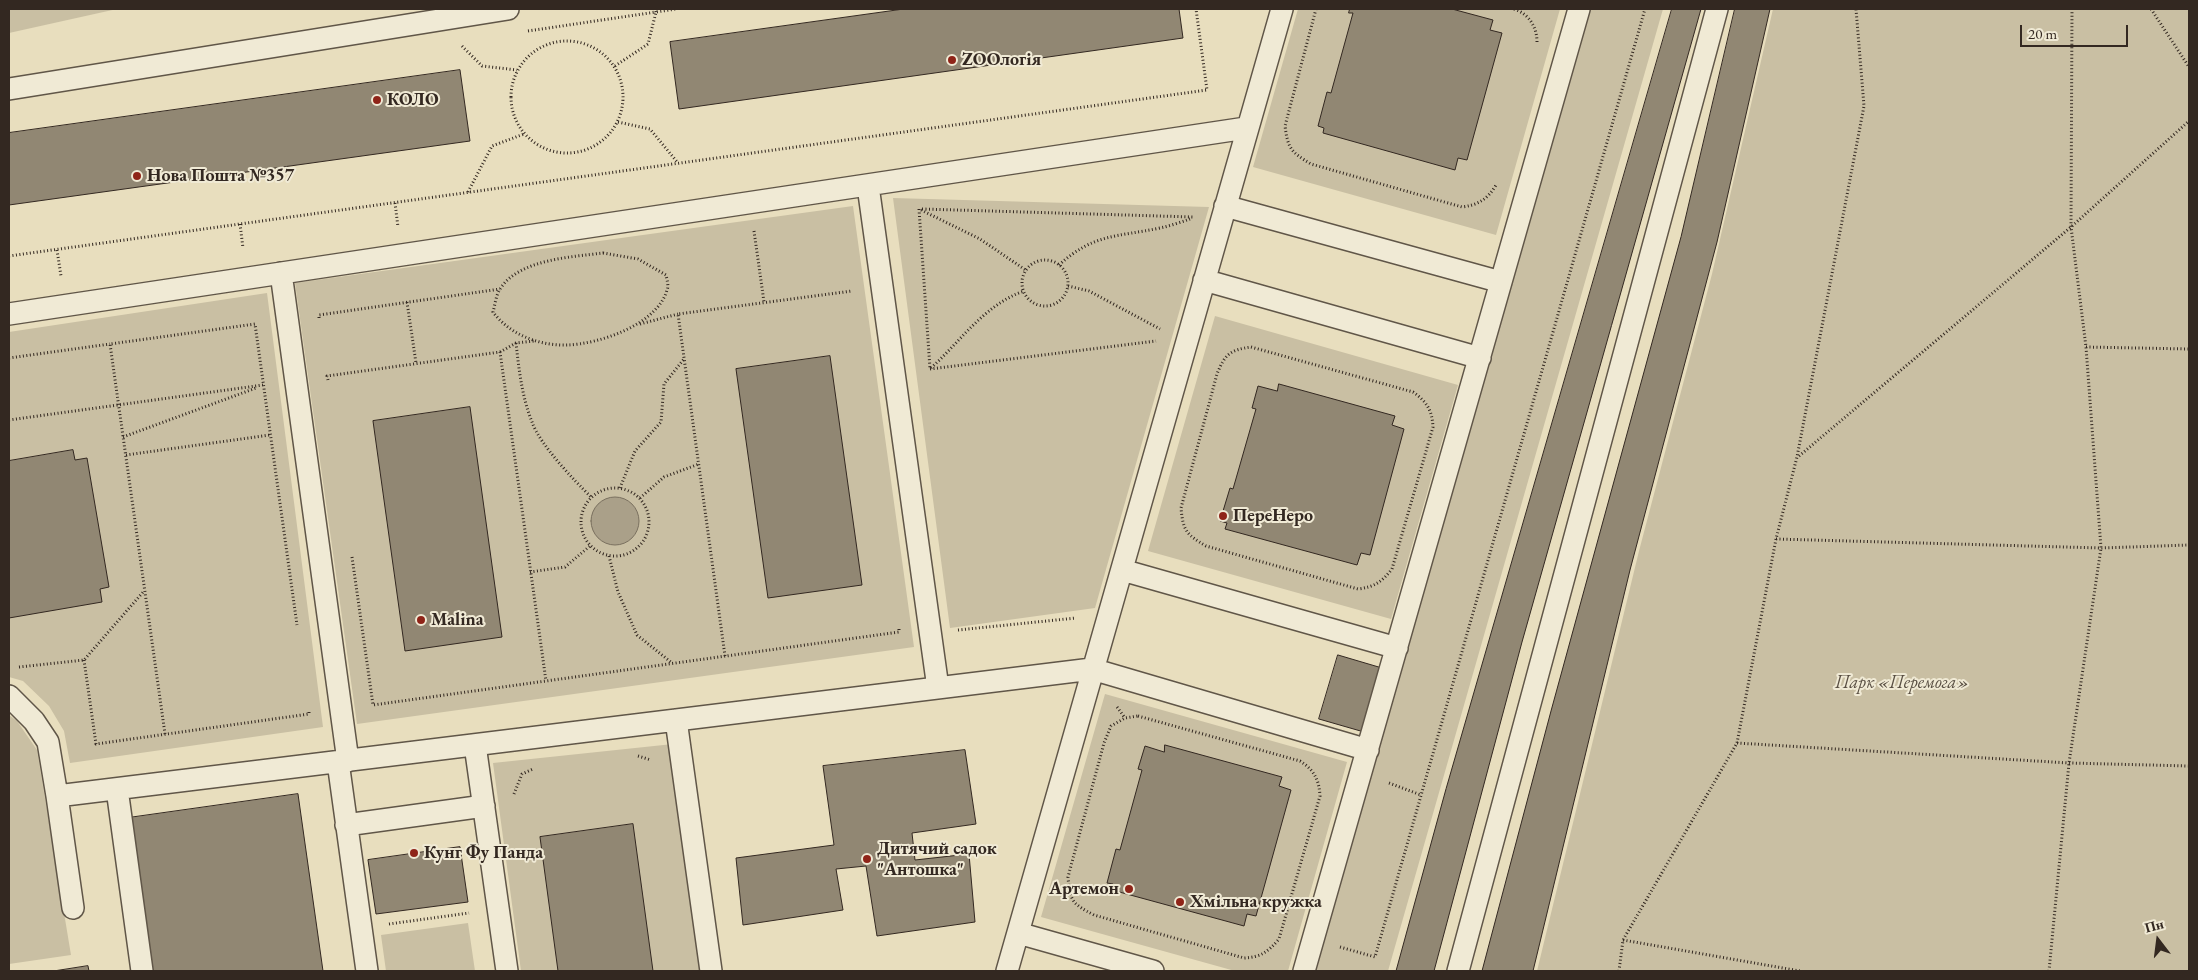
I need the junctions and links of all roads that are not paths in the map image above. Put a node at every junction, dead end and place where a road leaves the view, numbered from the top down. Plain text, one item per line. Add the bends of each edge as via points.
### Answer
1 (508, 9) edge
2 (1282, 9) edge
3 (1579, 9) edge
4 (1717, 9) edge
5 (9, 90) edge
6 (1246, 128) junction
7 (868, 186) junction
8 (1225, 206) junction
9 (281, 273) junction
10 (1204, 280) junction
11 (1501, 282) junction
12 (9, 314) edge
13 (1480, 358) junction
14 (1122, 570) junction
15 (1397, 648) junction
16 (1092, 669) junction
17 (938, 688) junction
18 (9, 696) edge
19 (676, 720) junction
20 (475, 745) junction
21 (1368, 750) junction
22 (343, 761) junction
23 (117, 788) junction
24 (57, 796) junction
25 (484, 806) junction
26 (346, 825) junction
27 (73, 908) dead end
28 (1018, 933) junction
29 (142, 971) edge
30 (367, 971) edge
31 (506, 971) edge
32 (711, 971) edge
33 (1007, 971) edge
34 (1153, 971) edge
35 (1304, 971) edge
36 (1458, 971) edge

1 - 5 lane
2 - 6 lane
3 - 11 lane
4 - 36 lane
6 - 7 lane
6 - 8 lane
7 - 9 lane
7 - 17 lane
8 - 10 lane
8 - 11 lane
9 - 12 lane
9 - 22 lane
10 - 13 lane
10 - 14 lane
11 - 13 lane
13 - 15 lane
14 - 15 lane
14 - 16 lane
15 - 21 lane
16 - 17 lane
16 - 21 lane
16 - 28 lane
17 - 19 lane
18 - 24 lane via 34,721 48,742
19 - 20 lane
19 - 32 lane
20 - 22 lane
20 - 25 lane
21 - 35 lane
22 - 23 lane
22 - 26 lane
23 - 24 lane
23 - 29 lane
24 - 27 lane
25 - 26 lane
25 - 31 lane
26 - 30 lane
28 - 33 lane
28 - 34 lane

